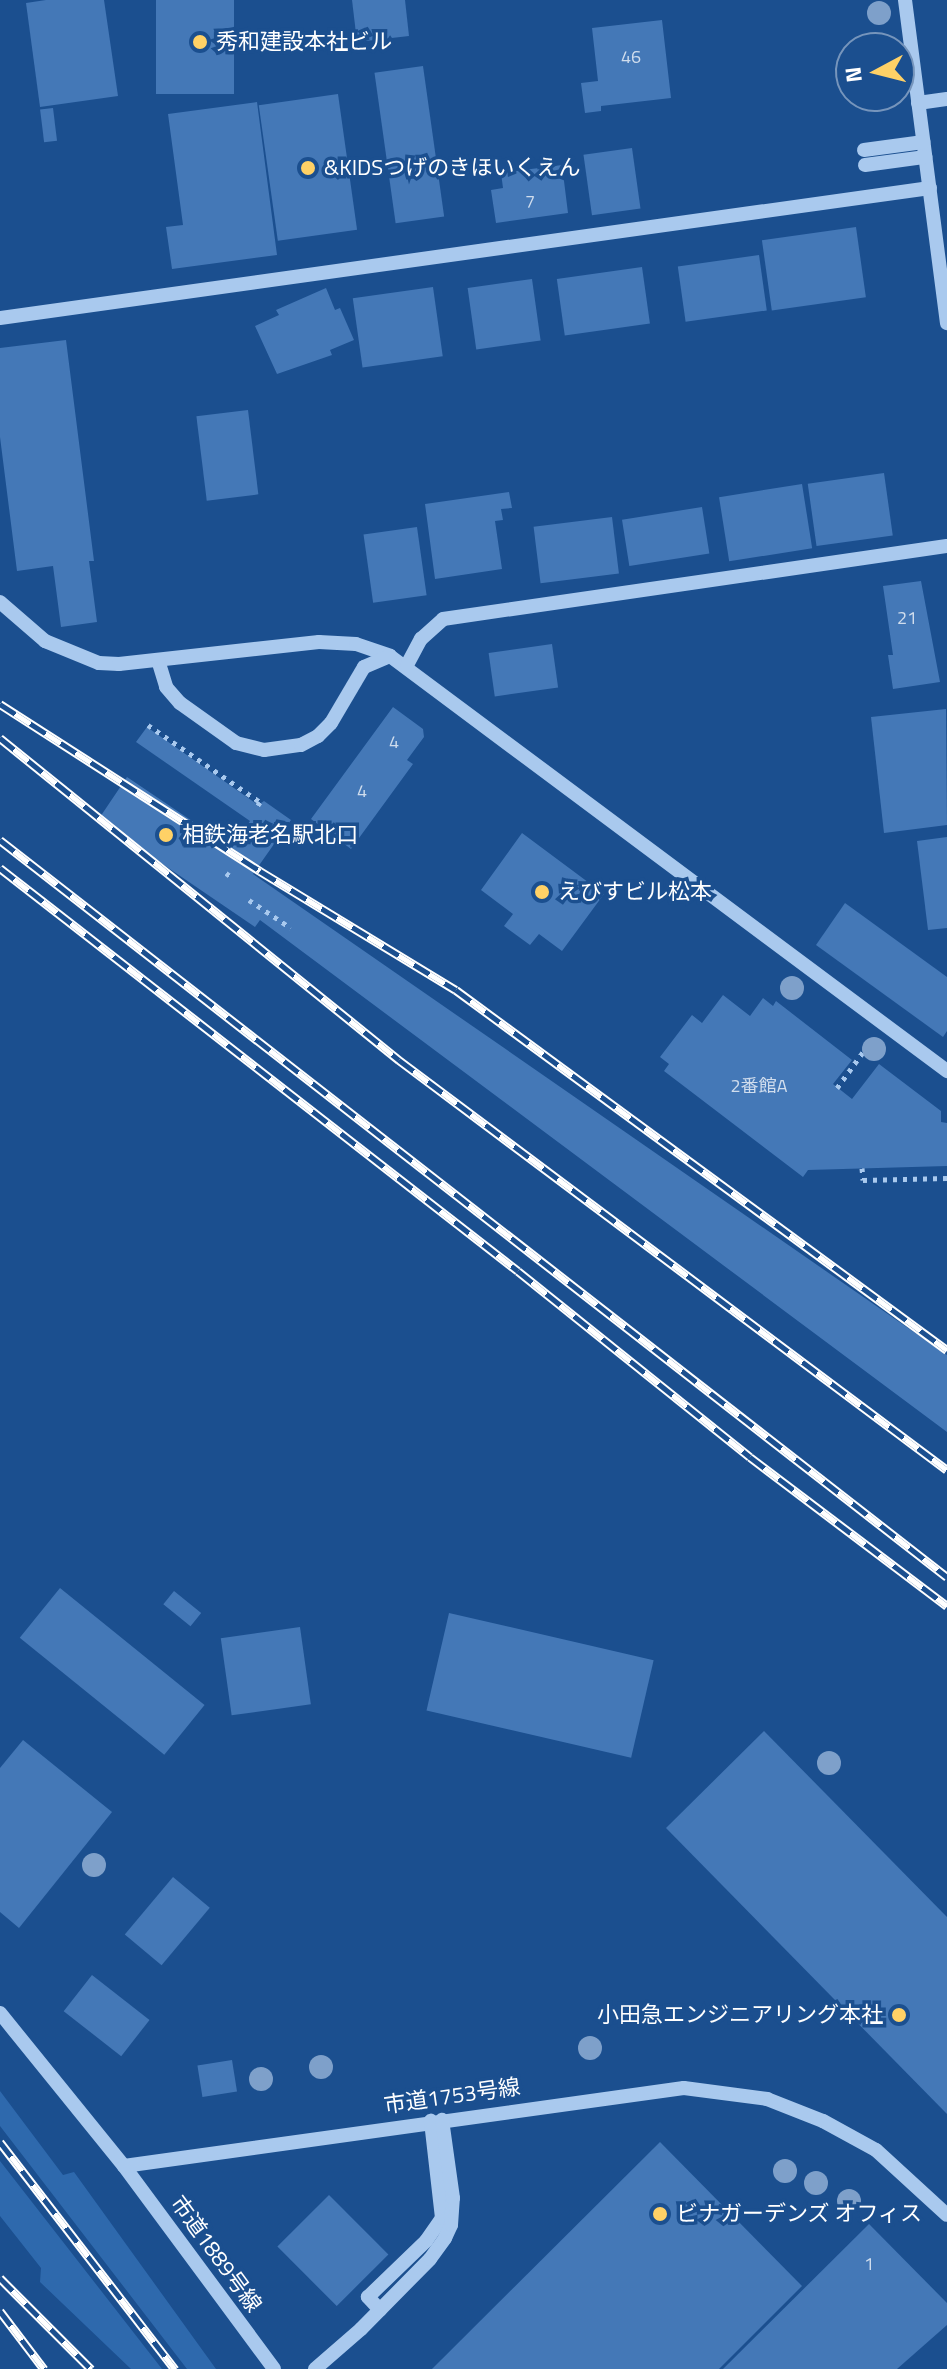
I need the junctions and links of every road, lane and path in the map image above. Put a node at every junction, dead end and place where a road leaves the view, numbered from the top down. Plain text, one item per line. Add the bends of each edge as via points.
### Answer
1 (905, 0) edge
2 (947, 99) edge
3 (918, 103) junction
4 (924, 149) junction
5 (864, 158) dead end
6 (930, 188) junction
7 (0, 318) edge
8 (947, 323) edge
9 (947, 546) edge
10 (0, 602) edge
11 (390, 656) junction
12 (158, 660) junction
13 (407, 665) junction
14 (148, 725) dead end
15 (259, 804) dead end
16 (226, 873) dead end
17 (233, 878) dead end
18 (249, 900) dead end
19 (291, 928) dead end
20 (866, 1048) dead end
21 (947, 1071) edge
22 (837, 1088) dead end
23 (862, 1168) dead end
24 (947, 1178) edge
25 (0, 2013) edge
26 (436, 2121) junction
27 (124, 2166) junction
28 (947, 2215) edge
29 (274, 2369) edge
30 (315, 2369) edge

1 - 3 street
2 - 3 street
3 - 4 street
4 - 5 street
4 - 6 street
6 - 7 street
6 - 8 street
9 - 13 street via 443,619 421,639
10 - 12 street via 45,641 99,663
11 - 12 street via 356,644 319,642
11 - 12 street via 364,667 318,736 301,745 264,750 236,743 180,703 166,687
11 - 13 street
13 - 21 street via 545,774
14 - 15 path
16 - 17 path
18 - 19 path
20 - 22 path
23 - 24 path via 863,1180
25 - 27 street
26 - 27 street, 市道1753号線
26 - 28 street, 市道1753号線 via 684,2088 747,2094 796,2109 876,2150
26 - 30 street via 442,2218 426,2241 368,2297 380,2310
27 - 29 street, 市道1889号線

